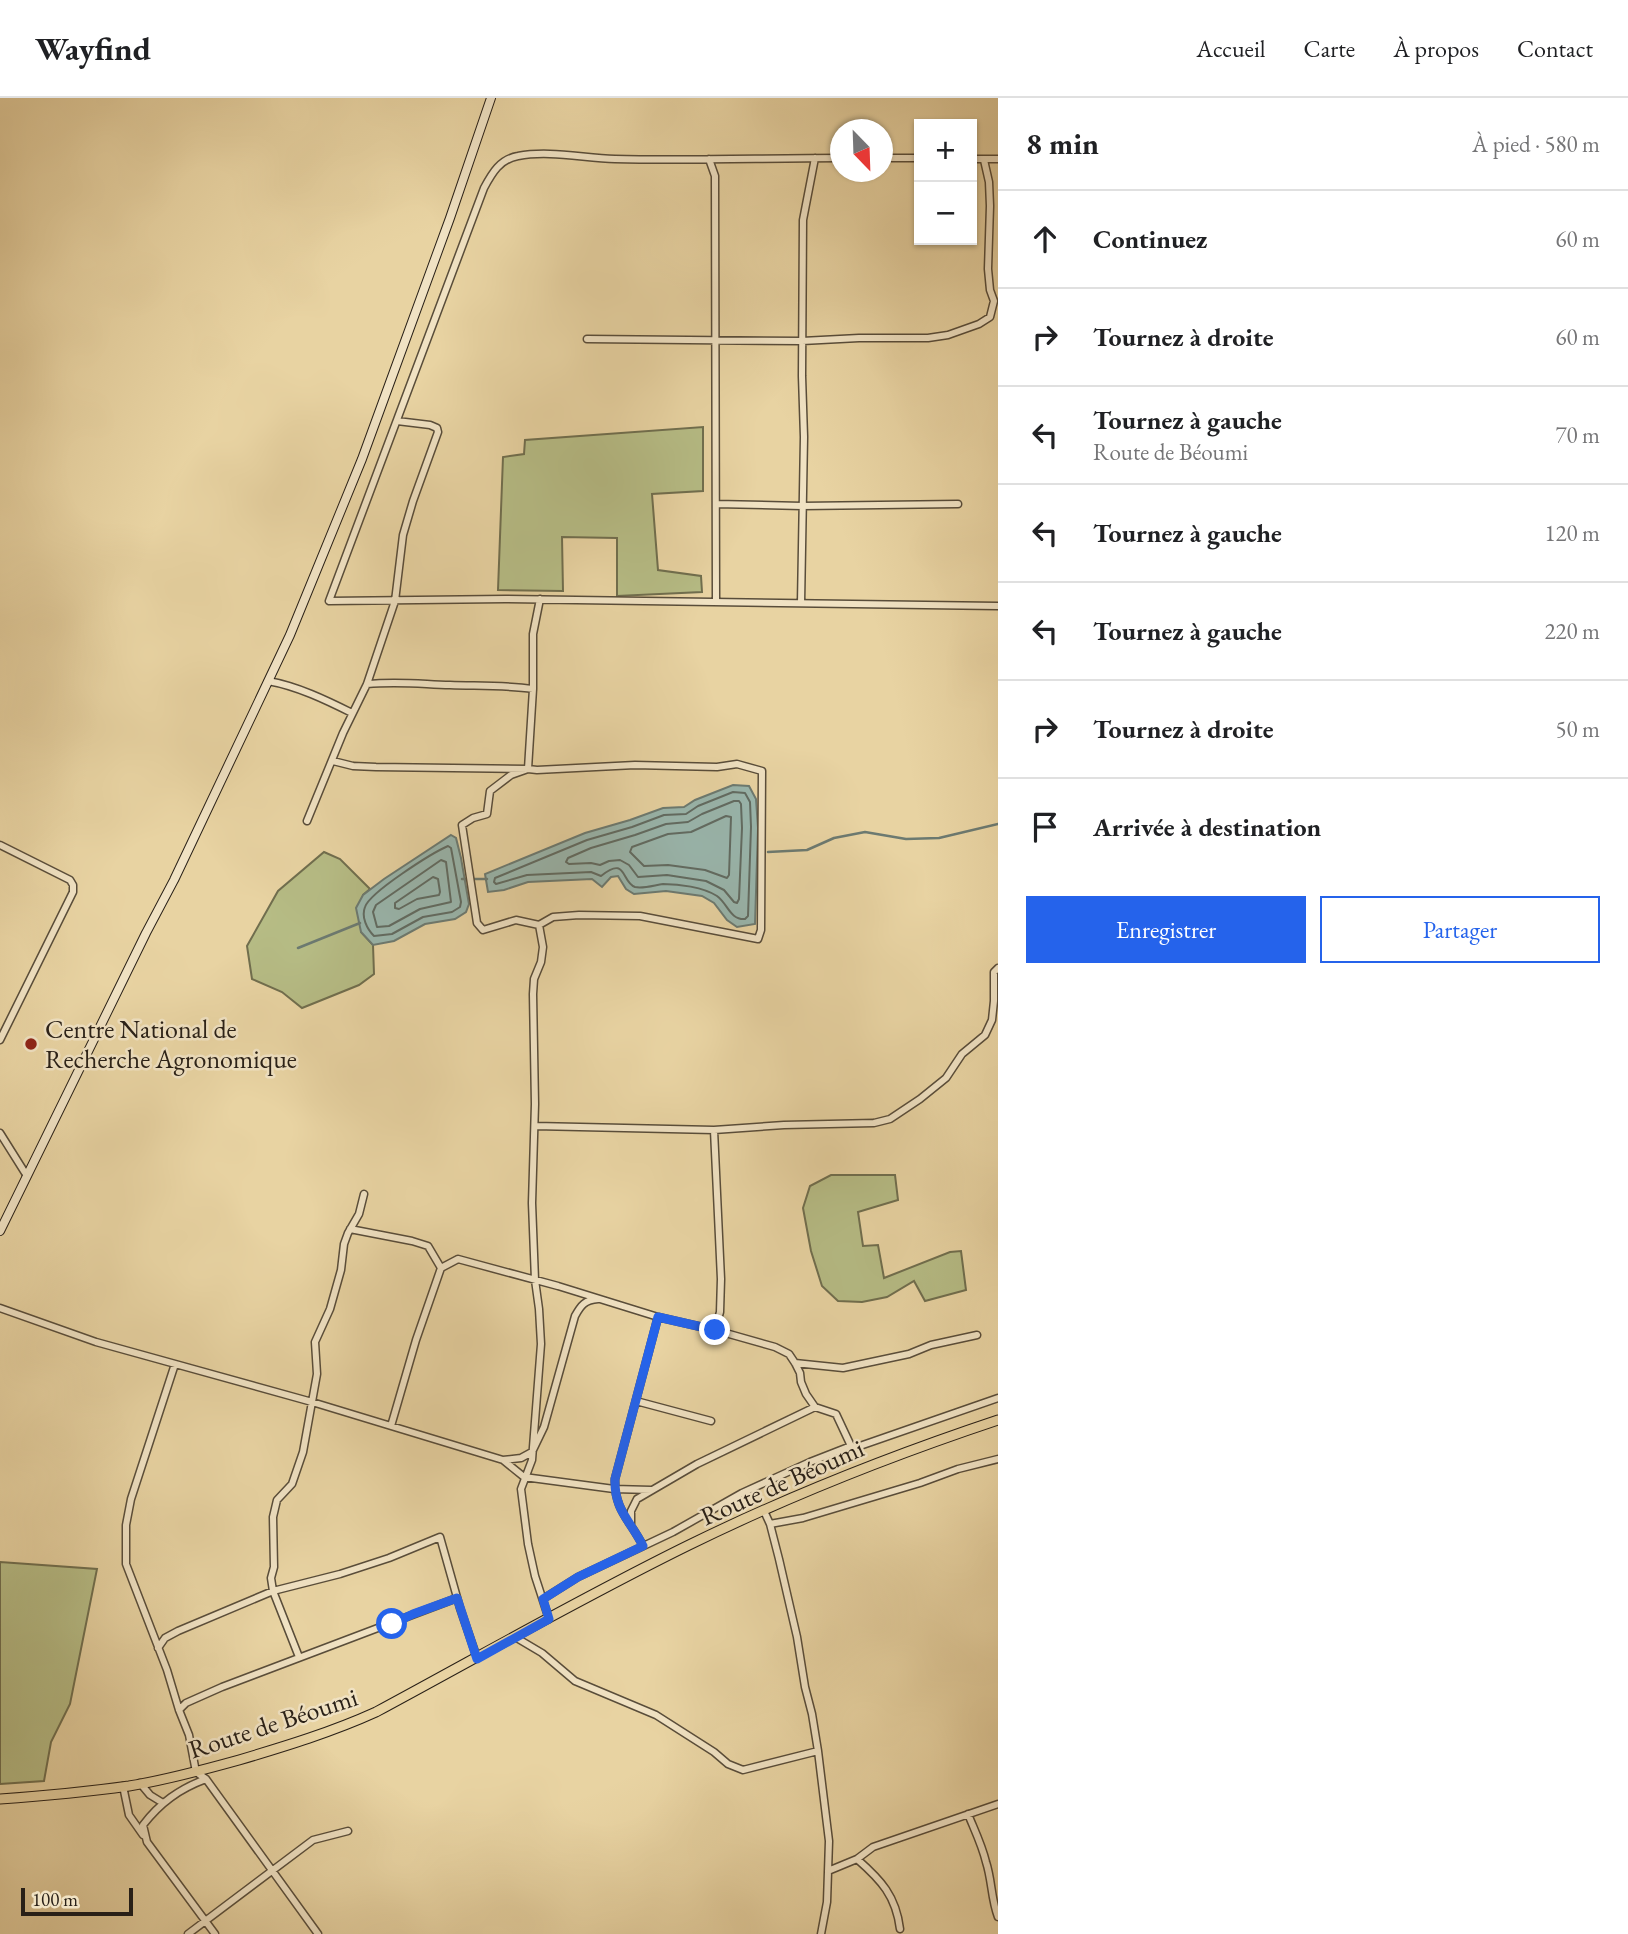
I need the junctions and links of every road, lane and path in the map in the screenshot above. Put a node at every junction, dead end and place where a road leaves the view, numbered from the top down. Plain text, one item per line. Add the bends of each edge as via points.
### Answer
1 (491, 98) edge
2 (815, 158) junction
3 (830, 158) edge
4 (893, 158) edge
5 (914, 158) edge
6 (709, 159) junction
7 (977, 159) edge
8 (998, 159) edge
9 (984, 160) junction
10 (587, 338) dead end
11 (717, 340) junction
12 (802, 341) junction
13 (397, 421) junction
14 (716, 504) junction
15 (958, 504) dead end
16 (802, 506) junction
17 (540, 599) junction
18 (395, 601) junction
19 (716, 601) junction
20 (801, 603) junction
21 (998, 606) edge
22 (268, 681) junction
23 (367, 684) junction
24 (533, 689) junction
25 (352, 713) junction
26 (333, 761) junction
27 (527, 769) junction
28 (307, 821) dead end
29 (0, 845) edge
30 (539, 925) junction
31 (998, 968) edge
32 (0, 1040) edge
33 (534, 1126) junction
34 (714, 1130) junction
35 (0, 1133) edge
36 (27, 1176) junction
37 (364, 1194) dead end
38 (350, 1230) junction
39 (0, 1231) edge
40 (441, 1268) junction
41 (535, 1280) junction
42 (601, 1299) junction
43 (0, 1308) edge
44 (658, 1317) junction
45 (715, 1330) junction
46 (977, 1335) dead end
47 (794, 1363) junction
48 (175, 1364) junction
49 (998, 1398) edge
50 (636, 1401) junction
51 (312, 1402) junction
52 (815, 1407) junction
53 (998, 1420) edge
54 (710, 1421) dead end
55 (391, 1426) junction
56 (851, 1446) junction
57 (532, 1452) junction
58 (998, 1459) edge
59 (503, 1460) junction
60 (524, 1477) junction
61 (614, 1489) junction
62 (651, 1490) junction
63 (764, 1511) junction
64 (631, 1524) junction
65 (770, 1524) junction
66 (643, 1546) junction
67 (273, 1591) junction
68 (457, 1598) junction
69 (543, 1599) junction
70 (549, 1619) junction
71 (515, 1637) junction
72 (158, 1648) junction
73 (299, 1657) junction
74 (477, 1659) junction
75 (178, 1710) junction
76 (818, 1751) junction
77 (197, 1772) junction
78 (206, 1779) junction
79 (140, 1783) junction
80 (123, 1786) junction
81 (0, 1799) edge
82 (163, 1803) junction
83 (998, 1804) edge
84 (968, 1814) junction
85 (348, 1832) dead end
86 (145, 1836) junction
87 (857, 1859) junction
88 (271, 1871) junction
89 (828, 1871) junction
90 (998, 1917) edge
91 (205, 1921) junction
92 (900, 1928) dead end
93 (188, 1934) edge
94 (215, 1934) edge
95 (318, 1934) edge
96 (821, 1934) edge

1 - 22 main road via 362,460
2 - 3 street
2 - 6 street
2 - 12 street via 803,220
4 - 5 street
6 - 11 street via 715,176
6 - 13 street via 540,154 516,156 494,169
7 - 9 street
8 - 9 street
9 - 12 street via 990,206 988,269 994,301 990,317 929,338
10 - 11 street
11 - 12 street
11 - 14 street
12 - 16 street
13 - 18 street via 430,425 438,432 403,535
13 - 18 street via 328,601
14 - 16 street
14 - 19 street
15 - 16 street
16 - 20 street
17 - 18 street
17 - 19 street
17 - 24 street via 533,634
18 - 23 street
19 - 20 street
20 - 21 street
22 - 25 street
22 - 36 main road
23 - 24 street
23 - 25 street
24 - 27 street
25 - 26 street
26 - 27 street via 376,767
26 - 28 street
27 - 30 street via 491,791 488,814 462,825 463,839 477,923 483,930 516,920
27 - 30 street via 737,764 762,771 758,939 640,916 553,917
29 - 32 street via 74,885
30 - 33 street via 543,947 534,979
31 - 34 street via 993,972 992,1020 985,1035 961,1054 946,1077 890,1119
33 - 34 street
33 - 41 street
34 - 45 street via 721,1279
35 - 36 street
36 - 39 main road
37 - 38 street
38 - 40 street via 428,1247
38 - 51 street via 330,1309 315,1342 317,1374
40 - 41 street via 458,1259
40 - 55 street
41 - 42 street
41 - 57 street via 541,1344
42 - 44 street
42 - 57 street via 582,1304 575,1316 544,1427
43 - 48 street
44 - 45 street
44 - 50 street
45 - 47 street via 775,1346
46 - 47 street via 843,1368
47 - 52 street
48 - 51 street
48 - 72 street via 126,1525 125,1564
49 - 56 street
50 - 54 street
50 - 61 street
51 - 55 street
51 - 67 street via 296,1473 277,1500 273,1517
52 - 56 street via 836,1414
52 - 62 street
53 - 63 main road, Route de Béoumi via 867,1466
55 - 59 street
56 - 66 street via 743,1493
57 - 59 street
57 - 60 street
58 - 65 street
59 - 60 street
60 - 61 street
60 - 69 street via 525,1521
61 - 62 street
61 - 64 street via 617,1504
62 - 64 street via 637,1499
63 - 65 street
63 - 70 main road, Route de Béoumi
64 - 66 street
65 - 76 street
66 - 69 street
67 - 68 street via 340,1574 440,1537
67 - 72 street via 178,1631
67 - 73 street
68 - 73 street
68 - 74 street
69 - 70 street
70 - 71 main road, Route de Béoumi
71 - 74 main road, Route de Béoumi
71 - 76 street via 575,1681 656,1715 743,1770
72 - 75 street
73 - 75 street
74 - 77 main road, Route de Béoumi via 343,1727
75 - 77 street
76 - 89 street
77 - 78 street
77 - 79 main road, Route de Béoumi
78 - 82 street
78 - 88 street
79 - 80 main road, Route de Béoumi
79 - 82 street
80 - 81 main road, Route de Béoumi
80 - 86 street via 129,1815
82 - 86 street via 143,1825
83 - 84 street
84 - 87 street via 873,1847
84 - 90 street via 986,1859
85 - 88 street via 313,1840
86 - 91 street
87 - 89 street
87 - 92 street via 884,1885
88 - 91 street
88 - 95 street
89 - 96 street
91 - 93 street
91 - 94 street

